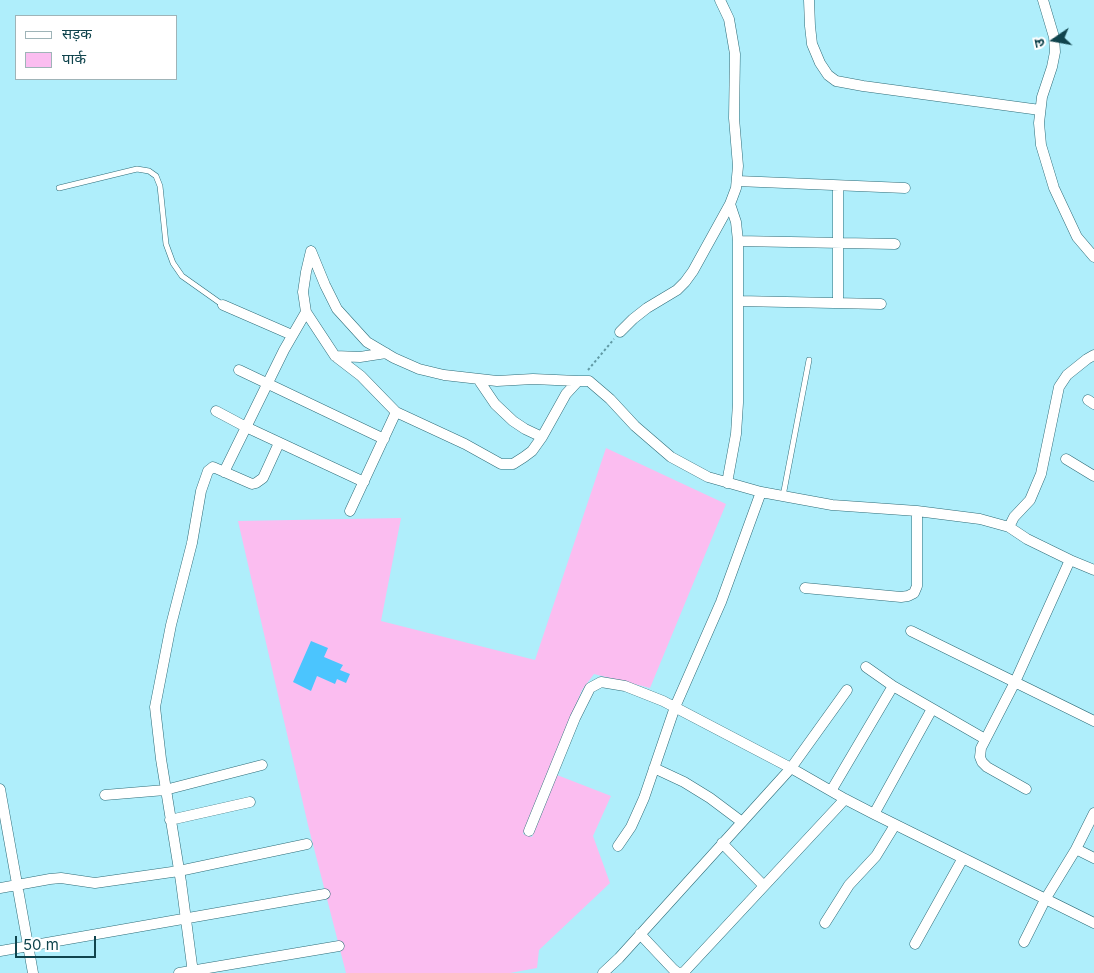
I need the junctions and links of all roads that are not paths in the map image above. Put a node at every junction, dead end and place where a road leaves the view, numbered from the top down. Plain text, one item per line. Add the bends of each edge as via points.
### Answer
1 (720, 0) edge
2 (809, 0) edge
3 (1043, 0) edge
4 (1040, 110) junction
5 (737, 181) junction
6 (838, 186) junction
7 (60, 188) dead end
8 (905, 188) dead end
9 (730, 204) junction
10 (738, 241) junction
11 (838, 242) junction
12 (895, 244) dead end
13 (1094, 257) edge
14 (739, 301) junction
15 (838, 303) junction
16 (881, 304) dead end
17 (223, 305) joint
18 (306, 312) junction
19 (620, 332) road end
20 (292, 335) junction
21 (386, 353) junction
22 (1094, 355) edge
23 (335, 356) junction
24 (809, 360) dead end
25 (239, 370) dead end
26 (478, 379) junction
27 (578, 381) junction
28 (267, 383) junction
29 (216, 411) dead end
30 (396, 412) junction
31 (246, 428) junction
32 (542, 437) junction
33 (384, 439) junction
34 (279, 443) junction
35 (1066, 459) dead end
36 (224, 472) junction
37 (1094, 476) edge
38 (364, 482) junction
39 (727, 483) junction
40 (762, 492) junction
41 (783, 497) junction
42 (350, 511) dead end
43 (917, 511) junction
44 (1009, 527) junction
45 (1070, 560) junction
46 (1094, 570) edge
47 (805, 588) dead end
48 (911, 631) dead end
49 (866, 667) dead end
50 (1015, 682) junction
51 (893, 686) junction
52 (847, 690) dead end
53 (675, 707) junction
54 (932, 708) junction
55 (1094, 721) edge
56 (985, 739) junction
57 (262, 765) dead end
58 (654, 768) junction
59 (791, 768) junction
60 (0, 789) edge
61 (1026, 789) dead end
62 (165, 790) junction
63 (831, 791) junction
64 (105, 795) dead end
65 (845, 799) junction
66 (250, 802) dead end
67 (1094, 813) edge
68 (874, 814) junction
69 (170, 820) junction
70 (742, 822) junction
71 (895, 825) junction
72 (529, 831) dead end
73 (722, 843) junction
74 (307, 844) dead end
75 (618, 846) dead end
76 (1076, 849) junction
77 (963, 858) junction
78 (1094, 858) edge
79 (179, 872) junction
80 (16, 885) junction
81 (764, 886) junction
82 (0, 888) edge
83 (325, 894) dead end
84 (1046, 898) junction
85 (185, 919) junction
86 (825, 923) dead end
87 (1094, 923) edge
88 (640, 934) junction
89 (1024, 942) dead end
90 (916, 944) dead end
91 (28, 946) junction
92 (339, 946) dead end
93 (0, 951) edge
94 (193, 972) edge
95 (33, 973) edge
96 (179, 973) edge
97 (603, 973) edge
98 (679, 973) edge

1 - 5 street via 729,19 734,54
2 - 4 street via 812,44 824,69 836,81
3 - 4 street via 1055,52
4 - 13 street via 1041,145 1054,188 1077,237
5 - 6 street
5 - 9 street
6 - 8 street
6 - 11 street
7 - 17 lane via 137,169 156,176 160,186 166,244 173,263 182,276
9 - 10 street
9 - 19 street via 685,282 633,318
10 - 11 street
10 - 14 street
11 - 12 street
11 - 15 street
14 - 15 street
14 - 39 street via 736,434
15 - 16 street
17 - 20 street
18 - 20 street
18 - 21 street via 303,292 311,251 337,308 367,342
18 - 23 street
20 - 28 street
21 - 23 street
21 - 26 street via 418,369
22 - 44 street via 1067,375 1059,387 1040,474 1030,500
23 - 30 street via 361,376
24 - 41 lane
25 - 28 street
26 - 27 street
26 - 32 street via 495,404 513,421
27 - 32 street via 566,394
27 - 39 street via 589,381 671,457 708,477
28 - 31 street
28 - 33 street
29 - 31 street
30 - 32 street via 501,464 513,464 524,458
30 - 33 street
31 - 34 street
31 - 36 street
33 - 38 street
34 - 36 street via 263,478 256,483
34 - 38 street
35 - 37 street
36 - 62 street via 213,467 208,471 201,491 155,707
38 - 42 street
39 - 40 street
40 - 41 street
40 - 53 street via 721,602
41 - 43 street via 832,505
43 - 44 street via 980,519
43 - 47 street via 917,586 914,593 901,597
44 - 45 street
45 - 46 street
45 - 50 street
48 - 50 street
49 - 51 street
50 - 55 street
50 - 56 street
51 - 54 street
51 - 63 street
52 - 59 street
53 - 58 street
53 - 59 street
53 - 72 street via 625,686 601,682 590,688
54 - 56 street
54 - 68 street
56 - 61 street via 981,748 982,762
57 - 62 street
58 - 70 street via 684,782
58 - 75 street via 631,827
59 - 63 street
59 - 70 street
60 - 80 street
62 - 64 street
62 - 69 street
63 - 65 street
65 - 68 street
65 - 81 street
66 - 69 street
67 - 76 street
68 - 71 street
69 - 79 street
70 - 73 street
71 - 77 street
71 - 86 street via 876,856 849,885
73 - 81 street
73 - 88 street
74 - 79 street
76 - 78 street
76 - 84 street
77 - 84 street
77 - 90 street
79 - 80 street via 95,883 61,878
79 - 85 street
80 - 82 street
80 - 91 street
81 - 98 street via 684,972
83 - 85 street
84 - 87 street
84 - 89 street
85 - 91 street
85 - 94 street
88 - 97 street
88 - 98 street
91 - 93 street
91 - 95 street
92 - 94 street
94 - 96 street

